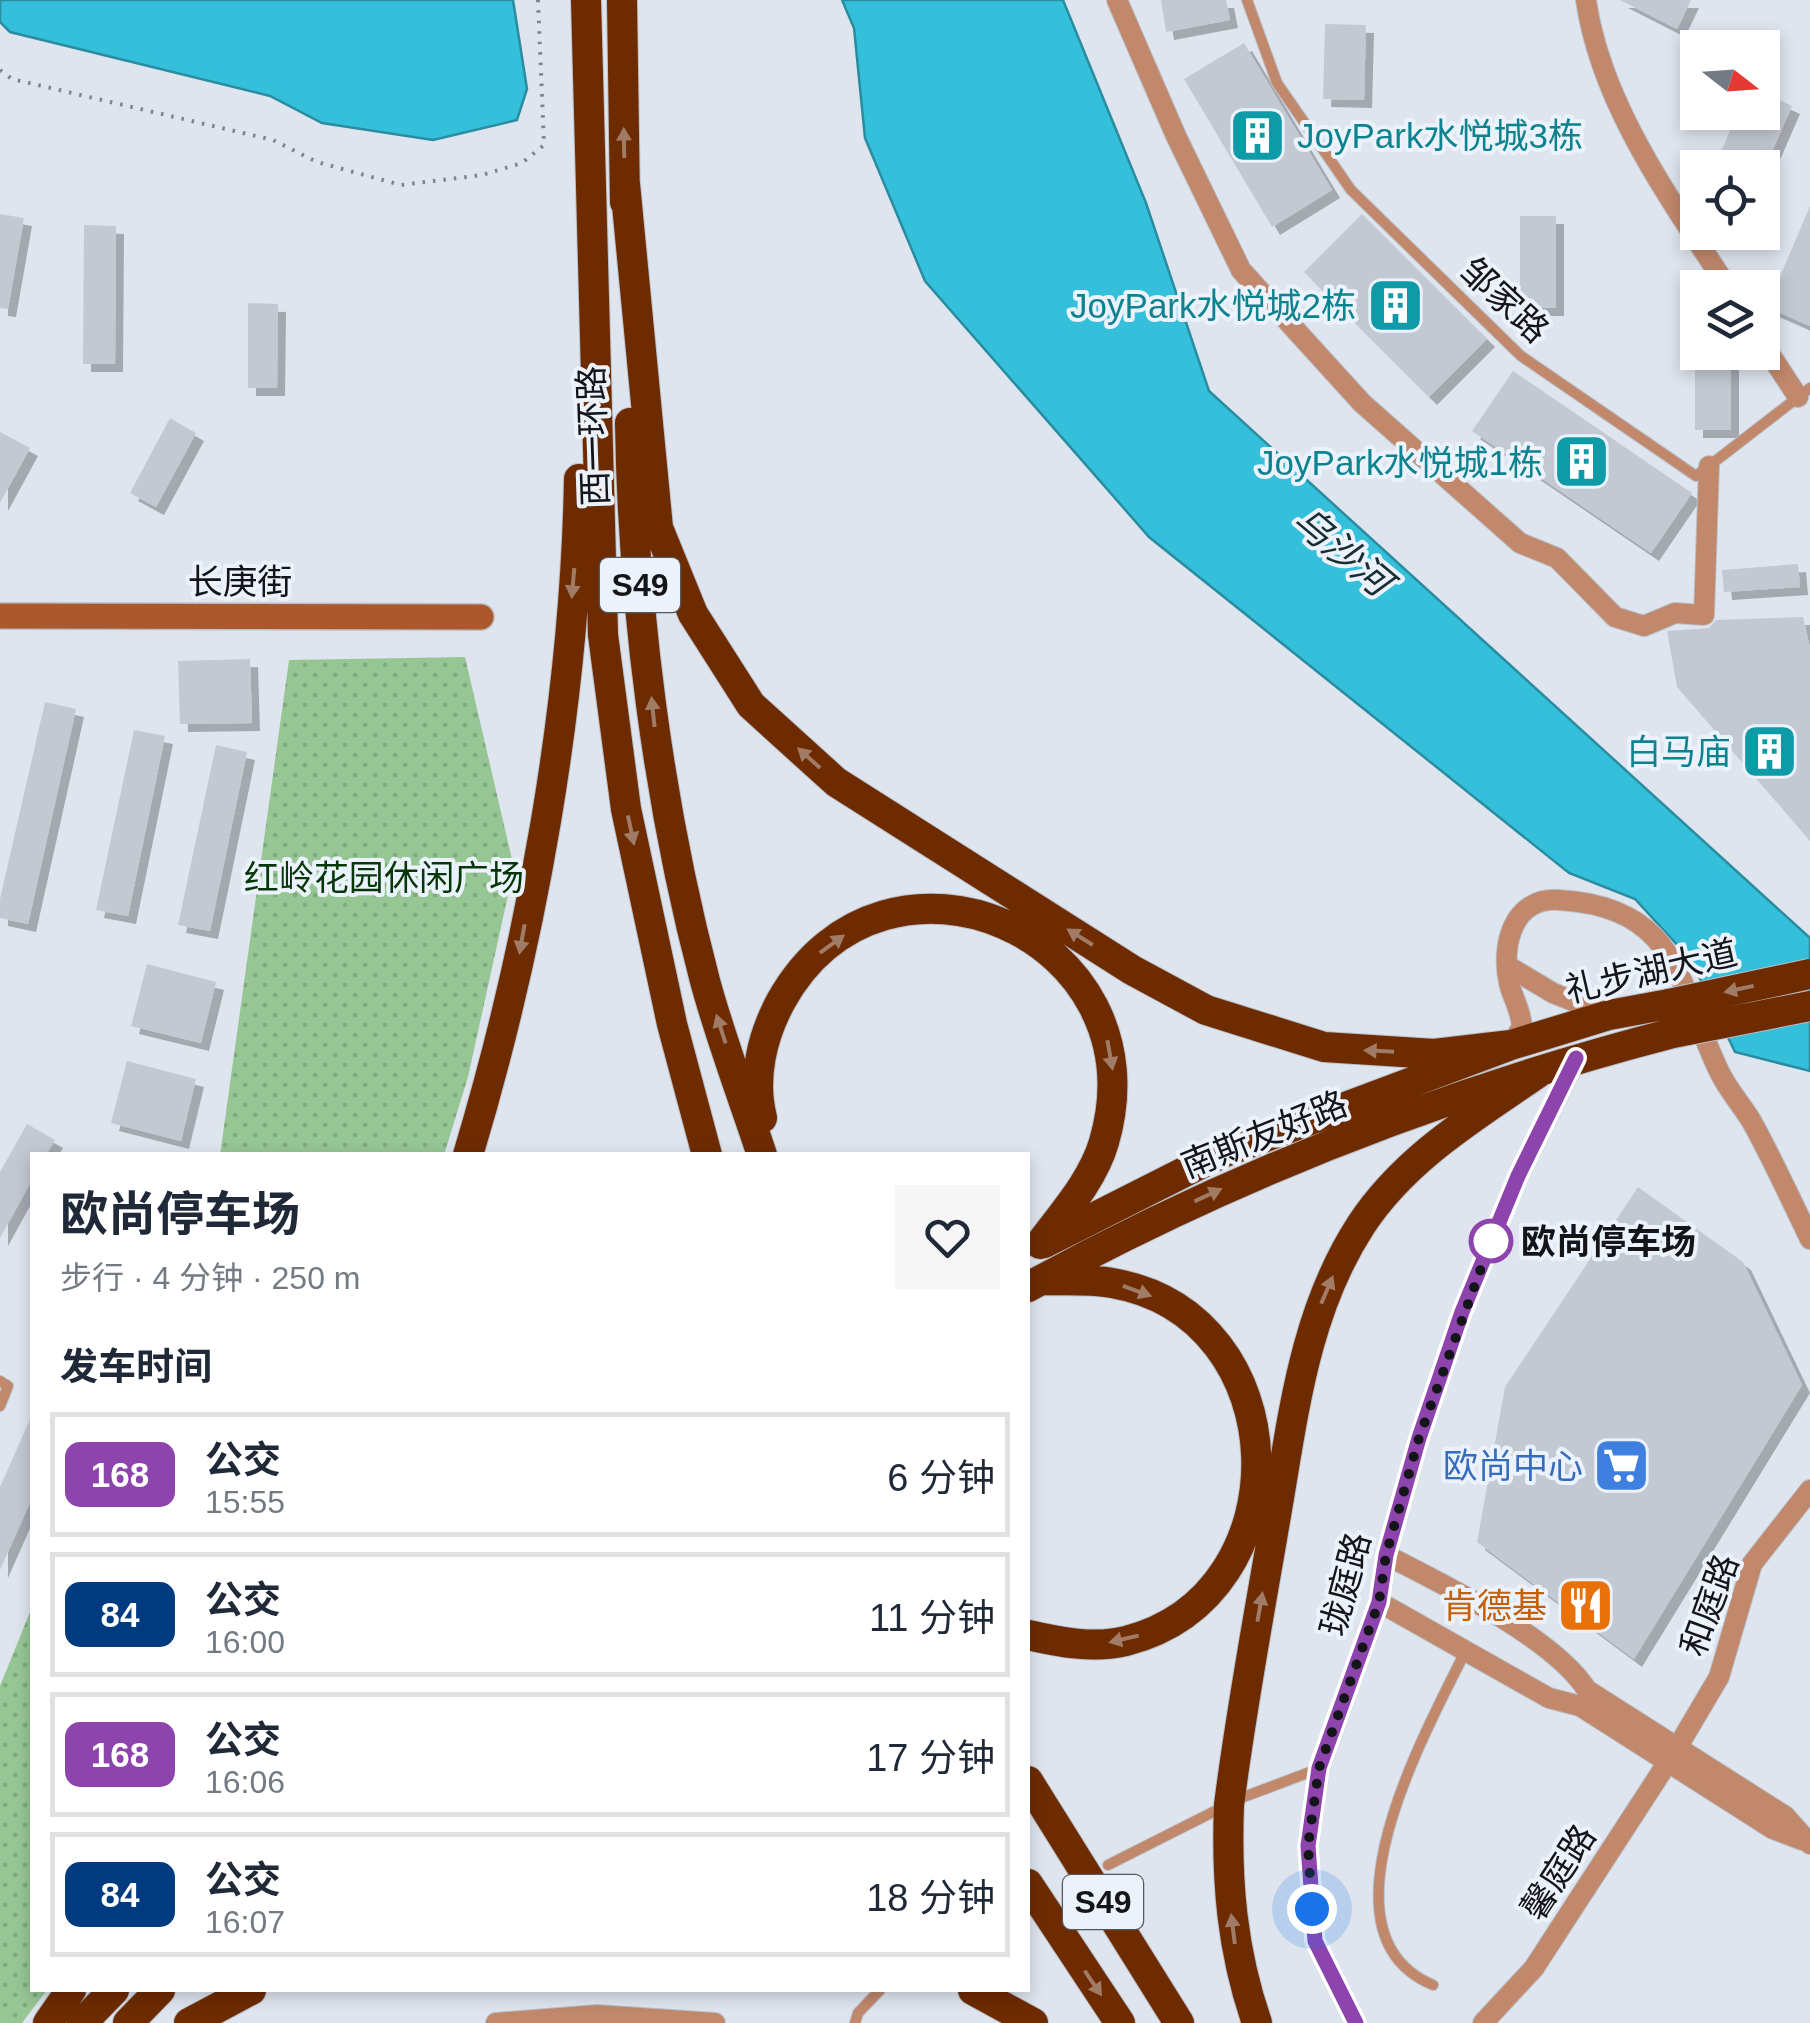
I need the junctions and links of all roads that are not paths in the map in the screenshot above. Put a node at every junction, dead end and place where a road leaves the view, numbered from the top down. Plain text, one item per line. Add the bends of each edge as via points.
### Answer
1 (586, 0) edge
2 (622, 0) edge
3 (1118, 0) edge
4 (1247, 0) edge
5 (1586, 0) edge
6 (593, 171) junction
7 (625, 184) junction
8 (1716, 270) edge
9 (1780, 364) edge
10 (1804, 393) edge
11 (1709, 466) junction
12 (0, 616) edge
13 (480, 617) dead end
14 (1508, 966) junction
15 (1810, 974) edge
16 (1810, 1006) edge
17 (1610, 1015) junction
18 (1671, 1019) junction
19 (1510, 1045) junction
20 (1576, 1058) junction
21 (1538, 1072) junction
22 (469, 1152) edge
23 (706, 1152) edge
24 (761, 1152) edge
25 (770, 1152) edge
26 (1810, 1239) edge
27 (1034, 1248) edge
28 (1034, 1283) edge
29 (0, 1380) edge
30 (0, 1406) edge
31 (1810, 1490) edge
32 (1386, 1555) junction
33 (1379, 1602) junction
34 (1030, 1635) edge
35 (1466, 1651) junction
36 (1672, 1754) junction
37 (1319, 1768) junction
38 (1030, 1783) edge
39 (1241, 1798) dead end
40 (1217, 1810) dead end
41 (1809, 1843) edge
42 (1108, 1866) dead end
43 (1030, 1887) edge
44 (1434, 1985) dead end
45 (70, 1992) edge
46 (112, 1992) edge
47 (158, 1992) edge
48 (248, 1992) edge
49 (878, 1992) edge
50 (977, 1992) edge
51 (48, 2023) edge
52 (82, 2023) edge
53 (128, 2023) edge
54 (189, 2023) edge
55 (496, 2023) edge
56 (715, 2023) edge
57 (854, 2023) edge
58 (1033, 2023) edge
59 (1120, 2023) edge
60 (1180, 2023) edge
61 (1258, 2023) edge
62 (1356, 2023) edge
63 (1483, 2023) edge

1 - 6 highway, 西一环路 / S49
7 -> 2 highway, 西一环路 / S49
3 - 11 street via 1241,270 1362,403 1520,542 1556,558 1615,617 1644,626 1675,613 1704,614
4 - 11 lane, 邹家路 via 1277,83 1351,190 1521,356 1696,476
5 - 8 street via 1593,47 1659,181
6 -> 22 highway via 568,647 518,960
6 -> 23 highway, 西一环路 / S49 via 603,636 626,809
19 -> 7 highway via 1434,1054 1324,1047 1206,1010 836,782 751,705 693,614 658,528
24 -> 7 highway, 西一环路 / S49 via 705,981 656,740 631,499
9 - 10 street
10 - 11 lane
12 - 13 street, 长庚街
14 - 17 street via 1553,994
14 - 19 street via 1522,1027
14 - 26 street via 1515,920 1552,900 1616,913 1659,943 1681,971 1719,1072
15 -> 18 highway, 礼步湖大道, bridge
16 - 18 highway, 礼步湖大道, bridge
17 - 18 highway, 礼步湖大道
17 - 19 highway, 礼步湖大道
18 - 20 highway, 礼步湖大道
19 - 27 highway, 南斯友好路 via 1220,1154
20 - 21 highway, 礼步湖大道
20 - 32 street, 珑庭路 via 1462,1312
28 -> 21 highway, 南斯友好路 via 1212,1192
61 -> 21 highway via 1234,1940 1226,1870 1229,1805 1306,1348 1335,1270 1394,1183 1440,1141
25 -> 27 highway via 759,1108 759,1063 767,1027 812,960 880,917 918,908 961,910 1012,925 1052,950 1082,982 1099,1014 1114,1077 1103,1146 1084,1184
28 -> 34 highway via 1113,1283 1179,1311 1233,1368 1250,1404 1260,1476 1238,1547 1188,1610 1125,1641
29 - 30 lane via 8,1386
31 - 36 street, 和庭路 via 1752,1564 1719,1677
32 - 33 street, 珑庭路
32 - 36 street via 1570,1666 1587,1690
33 - 35 street
33 - 37 street, 珑庭路
35 - 36 street
35 - 44 lane via 1404,1780 1381,1880 1380,1930 1408,1974
36 - 41 street via 1784,1816
36 - 63 street, 馨庭路 via 1534,1968
37 - 39 lane
37 - 62 street, 珑庭路 via 1308,1846 1315,1941
38 - 60 highway, S49
40 - 42 lane
43 -> 59 highway, S49
45 - 51 highway
46 - 52 highway
47 - 53 highway
48 - 54 highway
49 - 57 lane
50 - 58 highway
55 - 56 street via 596,2015

